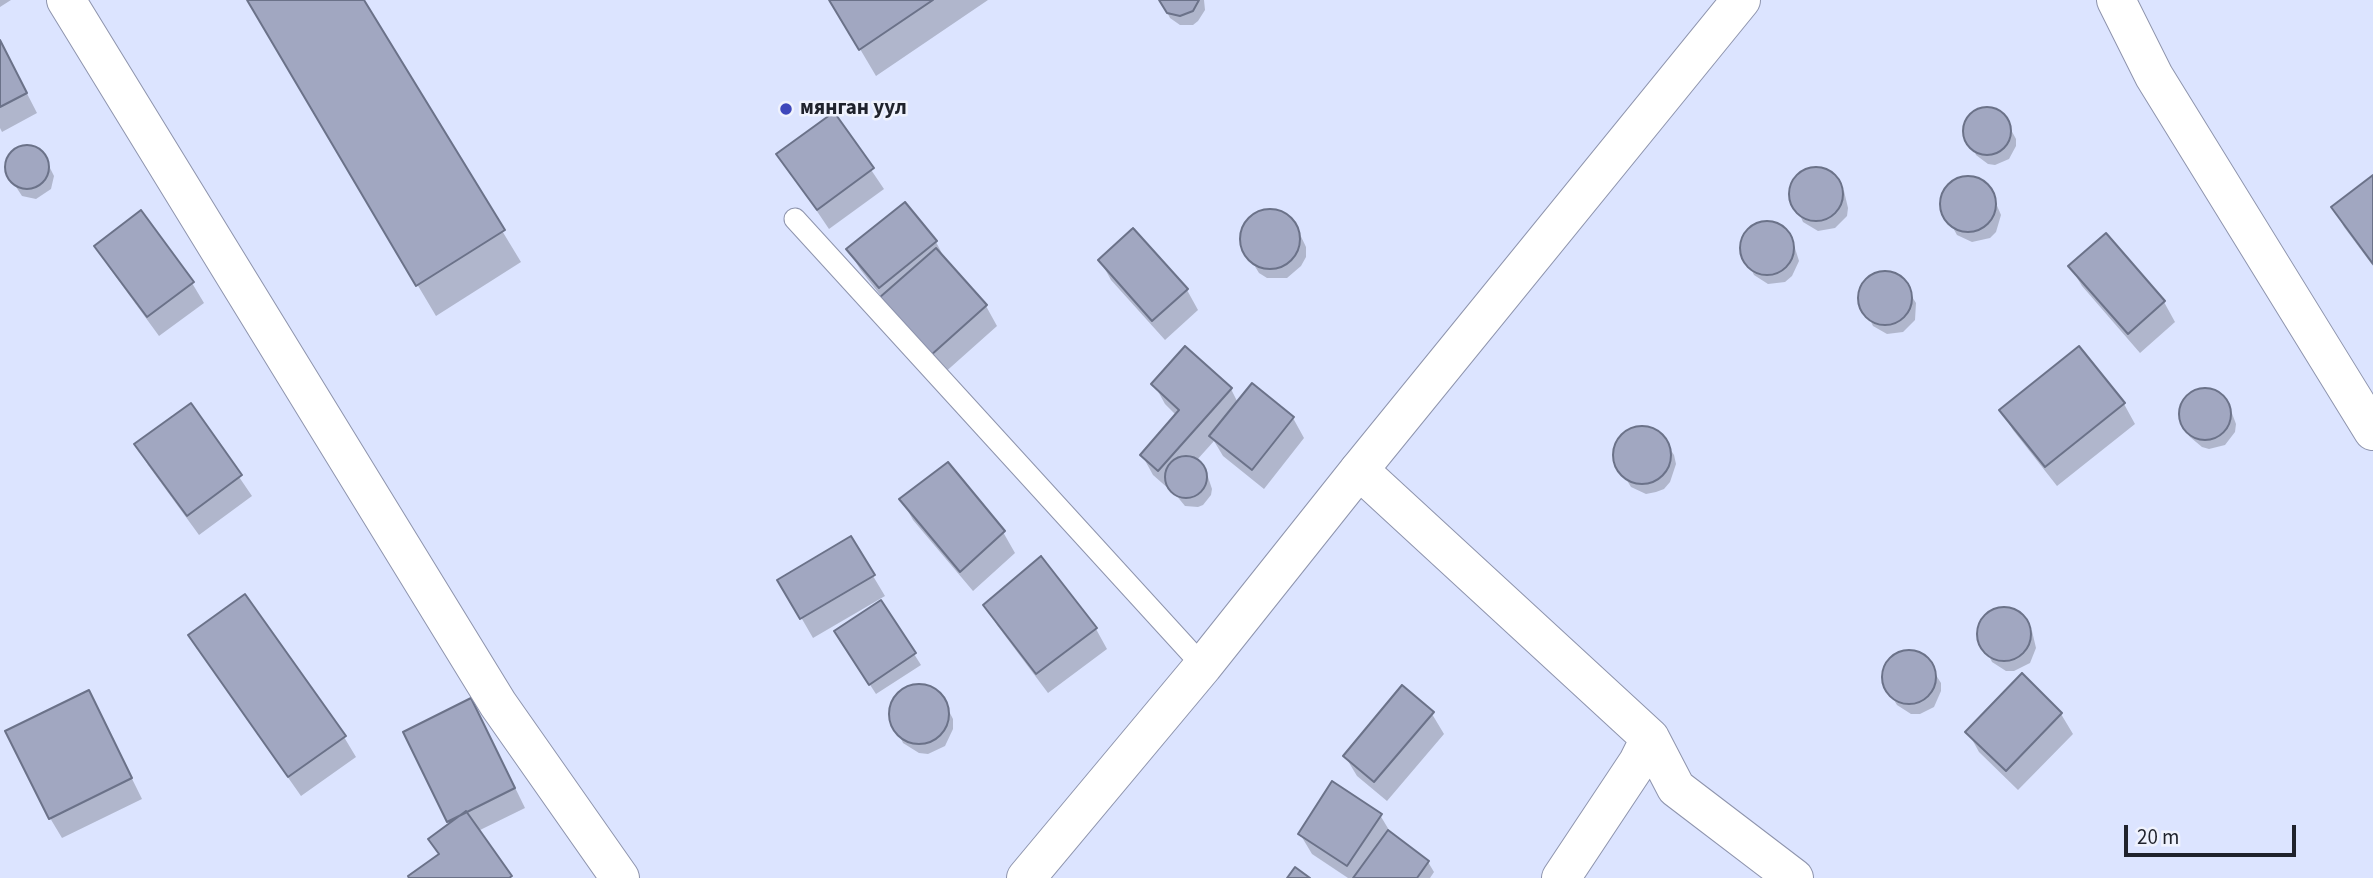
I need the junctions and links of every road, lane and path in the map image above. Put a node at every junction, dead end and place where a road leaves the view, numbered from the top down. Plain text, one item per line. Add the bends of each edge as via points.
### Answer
1 (66, 0) edge
2 (1741, 0) edge
3 (2116, 0) edge
4 (795, 219) dead end
5 (2373, 431) edge
6 (1359, 471) junction
7 (1203, 666) junction
8 (1650, 738) junction
9 (621, 878) edge
10 (1026, 878) edge
11 (1562, 878) edge
12 (1794, 878) edge

1 - 9 street via 498,704
2 - 6 street
3 - 5 street via 2154,76
4 - 7 lane
6 - 7 street
6 - 8 street
7 - 10 street
8 - 11 street
8 - 12 street via 1676,788

